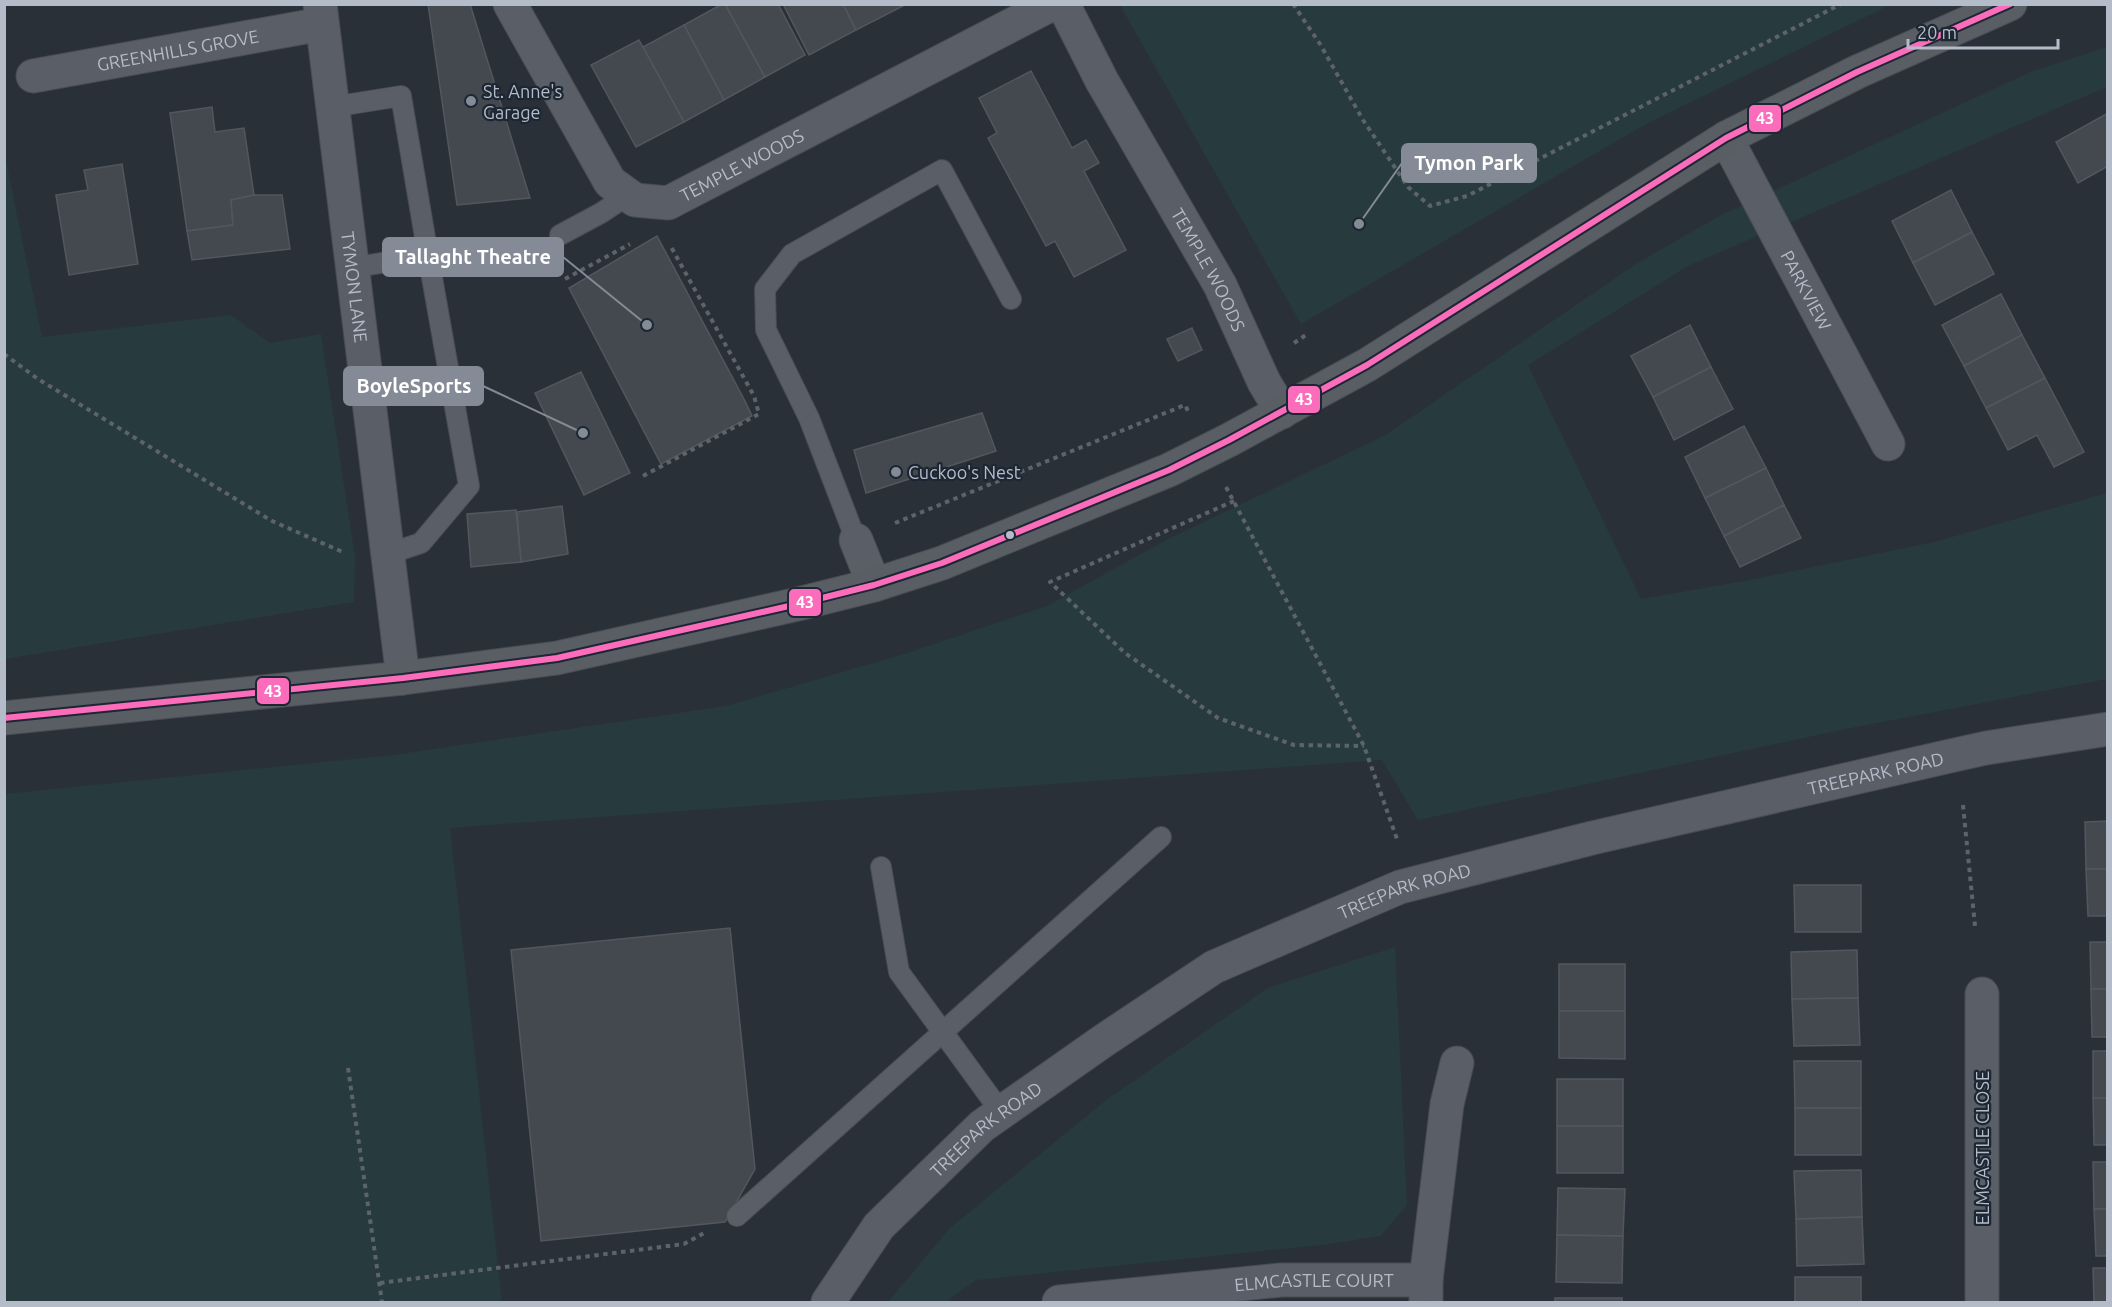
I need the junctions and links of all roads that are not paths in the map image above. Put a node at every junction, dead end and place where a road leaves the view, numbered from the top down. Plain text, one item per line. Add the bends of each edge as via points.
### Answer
1 (510, 4) edge
2 (1052, 4) edge
3 (1062, 4) edge
4 (2010, 4) edge
5 (321, 14) edge
6 (33, 76) dead end
7 (332, 106) junction
8 (1726, 138) junction
9 (628, 195) junction
10 (560, 235) dead end
11 (428, 255) junction
12 (352, 267) junction
13 (1011, 299) dead end
14 (1282, 412) junction
15 (1888, 444) dead end
16 (856, 540) joint
17 (388, 554) junction
18 (874, 585) junction
19 (403, 678) junction
20 (4, 718) edge
21 (2108, 729) edge
22 (1161, 837) dead end
23 (881, 867) dead end
24 (1982, 994) dead end
25 (942, 1032) junction
26 (1457, 1063) dead end
27 (1001, 1113) junction
28 (736, 1216) road end
29 (1426, 1292) edge
30 (828, 1302) edge
31 (1059, 1302) edge
32 (1982, 1302) edge

1 - 9 street, TEMPLE WOODS via 610,182
2 - 9 street, TEMPLE WOODS via 668,203 635,200
3 - 14 street, TEMPLE WOODS via 1220,285 1264,382
4 - 8 main road via 1857,72
5 - 6 street, GREENHILLS GROVE
5 - 7 street, TYMON LANE
7 - 11 lane via 401,96
7 - 12 street, TYMON LANE
8 - 14 main road via 1367,365
8 - 15 street, PARKVIEW
9 - 10 lane
11 - 12 lane
11 - 17 lane via 469,486 421,543
12 - 17 street, TYMON LANE
13 - 16 lane via 942,170 792,254 765,289 766,330 809,418
14 - 18 main road via 1169,470 942,563
16 - 18 street
17 - 19 street, TYMON LANE
18 - 19 main road via 557,658
19 - 20 main road
21 - 27 street, TREEPARK ROAD via 1950,756 1592,837 1400,887 1214,966
22 - 25 lane
23 - 25 lane via 899,972
24 - 32 street, ELMCASTLE CLOSE
25 - 27 lane
25 - 28 lane
26 - 29 street, ELMCASTLE COURT via 1447,1104
27 - 30 street, TREEPARK ROAD via 982,1126 879,1226
29 - 31 street, ELMCASTLE COURT via 1281,1280

